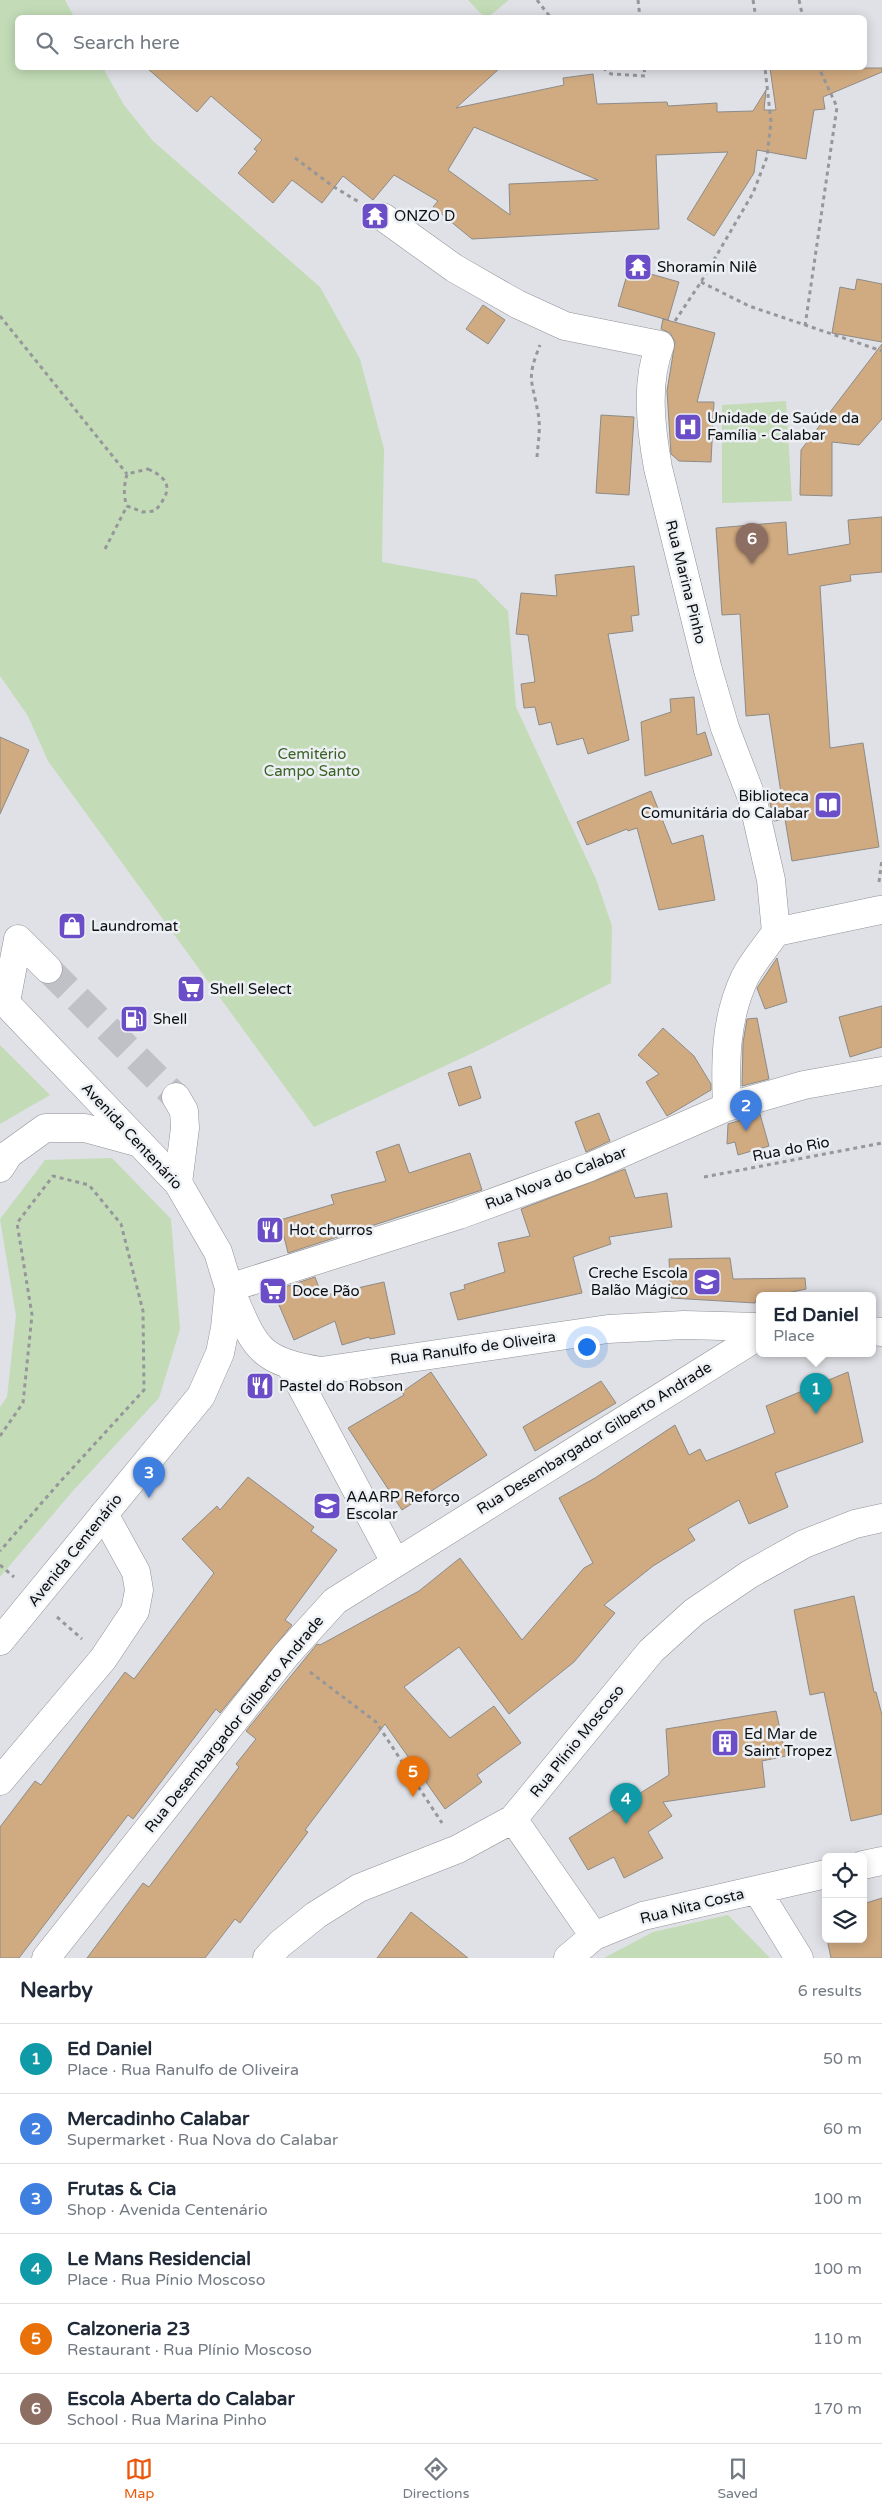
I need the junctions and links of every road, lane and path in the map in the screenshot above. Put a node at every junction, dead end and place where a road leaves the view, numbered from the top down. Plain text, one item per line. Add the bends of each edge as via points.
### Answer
1 (537, 0) edge
2 (638, 0) edge
3 (753, 0) edge
4 (799, 0) edge
5 (548, 15) edge
6 (640, 15) edge
7 (756, 15) edge
8 (802, 15) edge
9 (606, 70) edge
10 (644, 70) edge
11 (765, 70) edge
12 (820, 70) edge
13 (295, 158) dead end
14 (383, 217) joint
15 (701, 282) junction
16 (0, 316) edge
17 (551, 319) junction
18 (806, 326) junction
19 (660, 345) junction
20 (882, 351) edge
21 (537, 457) dead end
22 (127, 474) junction
23 (127, 506) junction
24 (105, 549) dead end
25 (880, 910) dead end
26 (776, 932) junction
27 (48, 969) tunnel mouth
28 (3, 999) edge
29 (882, 1071) edge
30 (176, 1097) tunnel mouth
31 (726, 1107) junction
32 (140, 1143) junction
33 (882, 1143) edge
34 (0, 1168) edge
35 (704, 1177) dead end
36 (178, 1182) junction
37 (229, 1288) junction
38 (756, 1327) edge
39 (756, 1337) edge
40 (291, 1367) junction
41 (0, 1436) edge
42 (104, 1514) junction
43 (882, 1518) edge
44 (0, 1551) edge
45 (395, 1562) junction
46 (36, 1598) junction
47 (0, 1640) edge
48 (286, 1655) junction
49 (103, 1658) junction
50 (0, 1781) edge
51 (513, 1818) junction
52 (458, 1849) junction
53 (882, 1861) edge
54 (867, 1864) edge
55 (822, 1875) edge
56 (758, 1890) junction
57 (594, 1936) junction
58 (46, 1958) edge
59 (267, 1958) edge
60 (557, 1958) edge
61 (568, 1958) edge
62 (799, 1958) edge

1 - 5 path
2 - 6 path
3 - 7 path
4 - 8 path
9 - 10 path via 611,74 645,76
11 - 15 path via 771,122 767,157 753,193
12 - 18 path via 837,107
13 - 14 path
14 - 17 street via 454,268 517,304
15 - 18 path via 749,306
15 - 19 path
16 - 22 path
17 - 19 street via 565,326
17 - 21 path via 531,368 530,383 539,415
18 - 20 path
19 - 26 street, Rua Marina Pinho via 651,376 653,440 658,468 708,670 725,728 753,801 771,880
22 - 23 path via 124,497
22 - 23 path via 148,469 161,474 167,485 166,498 155,511 143,512
23 - 24 path
25 - 26 street
26 - 31 street via 745,976 731,1016 725,1054
27 - 28 street via 18,939
28 - 32 street, Avenida Centenário
29 - 31 street, Rua Nova do Calabar via 804,1084
30 - 36 street via 184,1111 185,1128
31 - 37 street, Rua Nova do Calabar via 590,1167 459,1215
32 - 34 street via 85,1128 45,1128 9,1154
32 - 36 street, Avenida Centenário
33 - 35 path, Rua do Rio
36 - 37 street, Avenida Centenário via 218,1252
37 - 40 street, Rua Ranulfo de Oliveira via 254,1342 272,1359
37 - 42 street, Avenida Centenário via 220,1353 201,1396
38 - 40 street, Rua Ranulfo de Oliveira via 684,1325 608,1329 321,1371
39 - 45 street, Rua Desembargador Gilberto Andrade
40 - 45 street
41 - 44 path via 23,1403 32,1315 17,1223 53,1176 89,1185 121,1224 143,1311 144,1390
42 - 46 street, Avenida Centenário
42 - 49 street via 136,1572 139,1590 135,1610
43 - 51 street, Rua Plínio Moscoso via 855,1524 804,1544 750,1574 694,1612 651,1651
45 - 48 street, Rua Desembargador Gilberto Andrade via 335,1601
46 - 47 street, Avenida Centenário
46 - 49 path
48 - 52 path via 376,1722
48 - 58 street, Rua Desembargador Gilberto Andrade
49 - 50 street
51 - 52 street, Rua Plínio Moscoso
51 - 57 street
52 - 59 street, Rua Plínio Moscoso via 359,1888 316,1915
53 - 54 street
55 - 56 street, Rua Nita Costa
56 - 57 street, Rua Nita Costa via 644,1916
56 - 62 street
57 - 60 street
57 - 61 street, Rua Nita Costa

